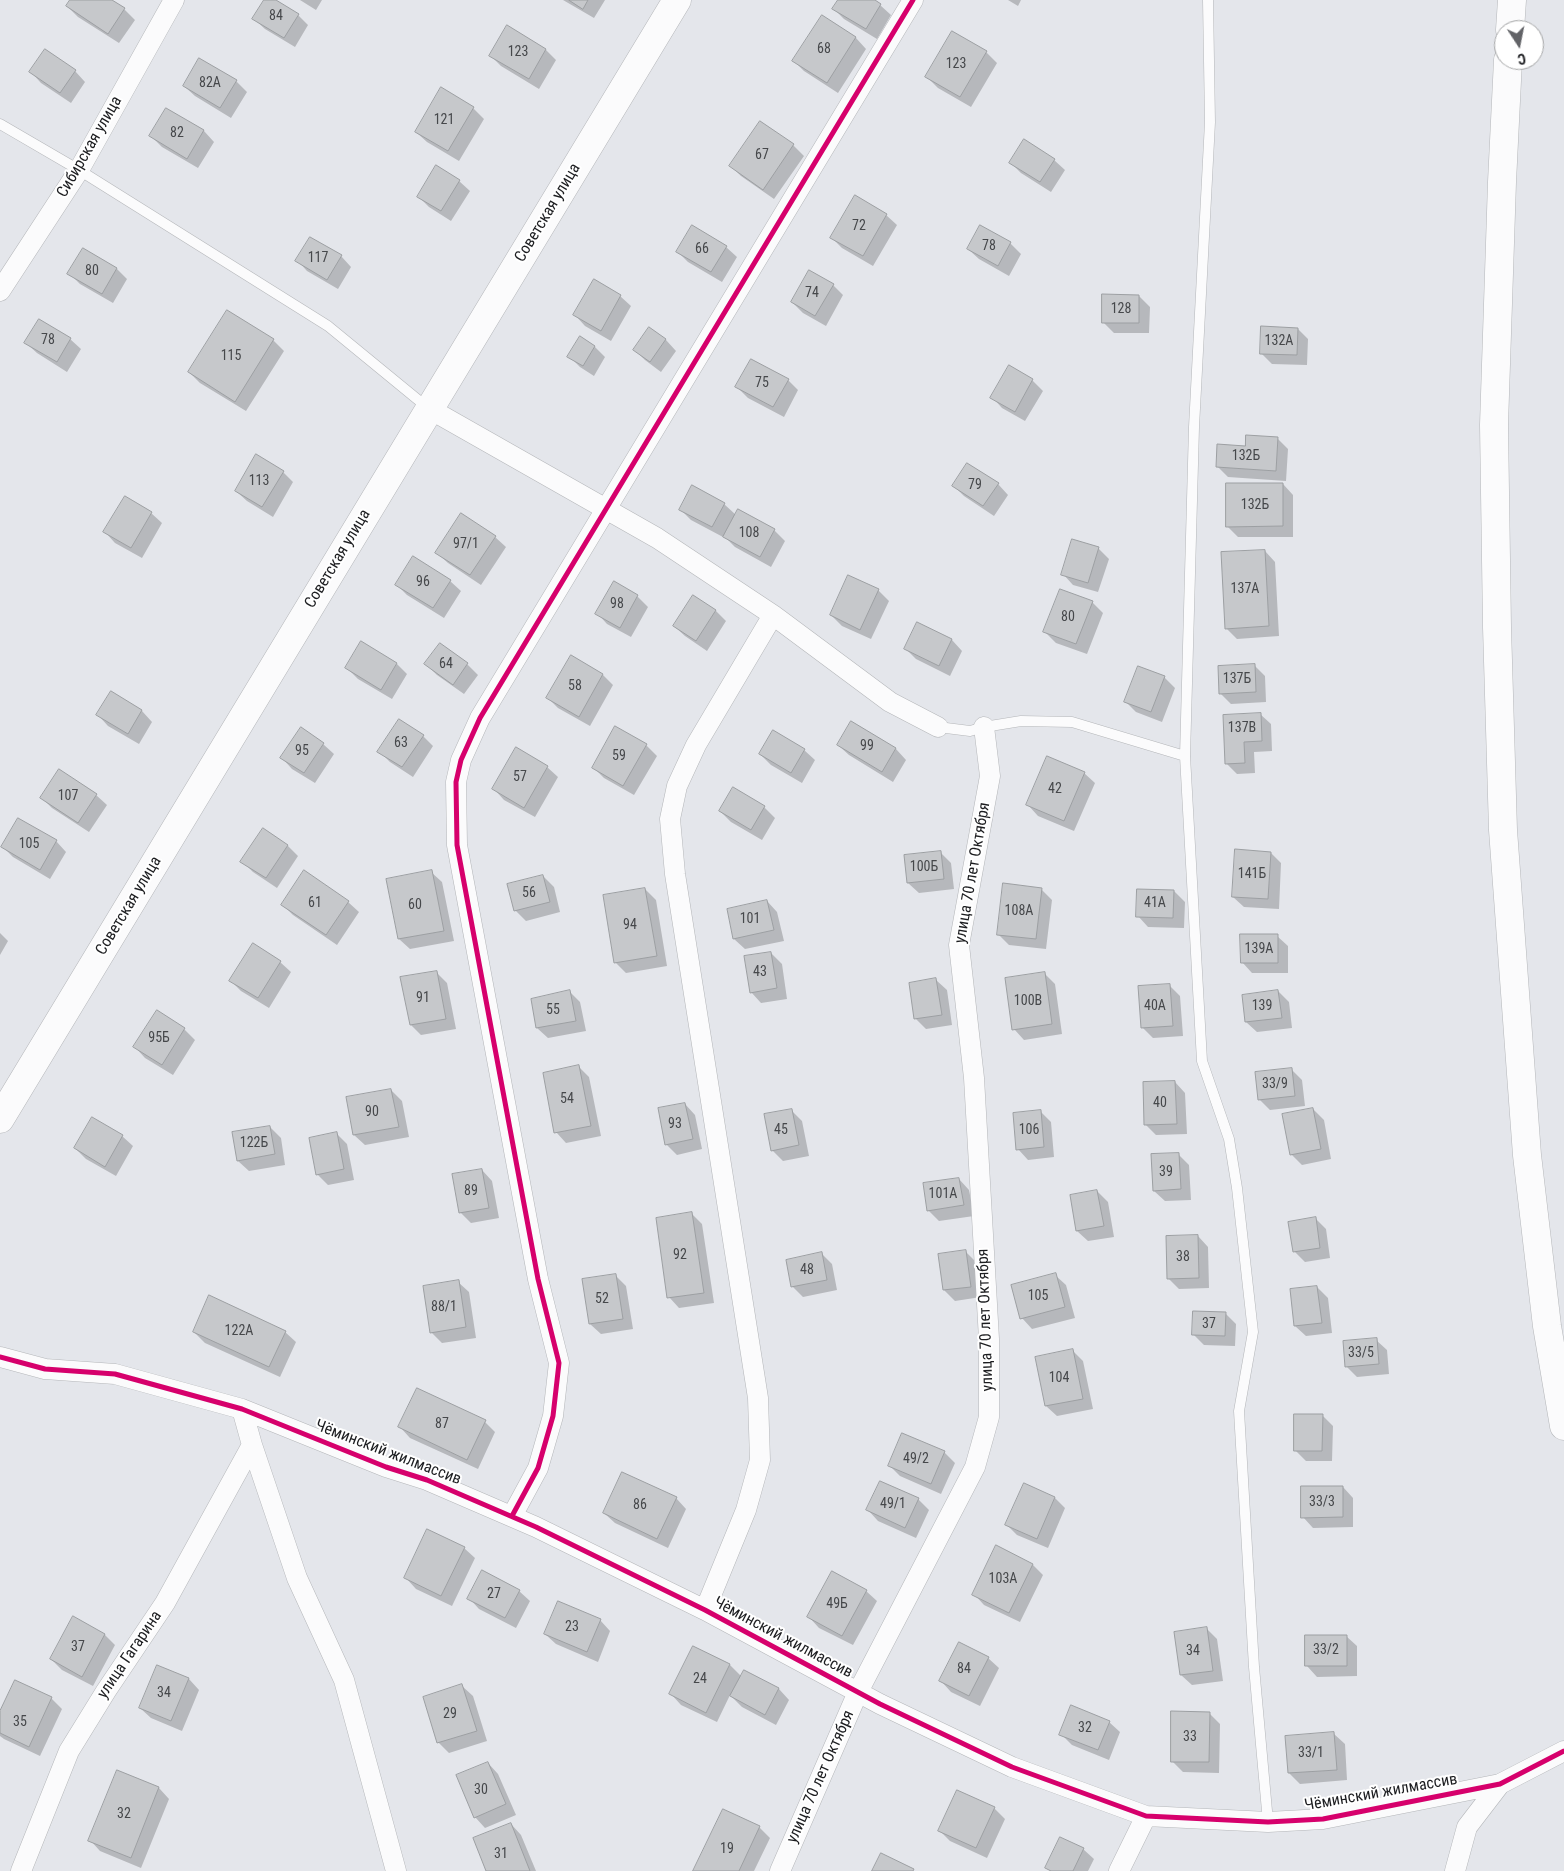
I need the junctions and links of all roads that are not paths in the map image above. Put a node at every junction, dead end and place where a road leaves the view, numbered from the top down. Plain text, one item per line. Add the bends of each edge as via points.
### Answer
1 (174, 0) edge
2 (677, 0) edge
3 (913, 0) edge
4 (1208, 0) edge
5 (1512, 0) edge
6 (1511, 20) edge
7 (1507, 70) edge
8 (0, 124) edge
9 (79, 170) junction
10 (0, 291) edge
11 (428, 408) junction
12 (606, 508) junction
13 (773, 615) junction
14 (984, 727) junction
15 (938, 728) joint
16 (1185, 756) junction
17 (0, 1120) edge
18 (0, 1357) edge
19 (242, 1409) junction
20 (1564, 1426) edge
21 (252, 1445) junction
22 (512, 1516) junction
23 (705, 1610) junction
24 (858, 1692) junction
25 (1564, 1751) edge
26 (1500, 1784) junction
27 (1146, 1816) junction
28 (1268, 1822) junction
29 (21, 1871) edge
30 (396, 1871) edge
31 (780, 1871) edge
32 (1119, 1871) edge
33 (1455, 1871) edge

1 - 9 street, Сибирская улица
2 - 11 main road, Советская улица
3 - 12 street
4 - 16 lane via 1210,122 1194,427
5 - 6 main road
7 - 20 main road via 1494,425 1503,830 1528,1155 1547,1326
8 - 9 lane
9 - 10 street, Сибирская улица
9 - 11 lane via 328,326
11 - 12 street
11 - 17 main road, Советская улица
12 - 13 street
12 - 22 street via 480,718 456,782 457,845 469,915 538,1279 559,1363 553,1416 538,1468
13 - 15 street via 890,702
13 - 23 street via 696,745 677,786 670,819 675,874 758,1398 760,1460 746,1510
14 - 15 lane via 970,732
14 - 16 lane via 1021,721 1072,722
14 - 24 street, улица 70 лет Октября via 990,776 959,945 975,1088 989,1338 988,1417 975,1467
16 - 28 lane via 1202,1062 1229,1139 1253,1332 1239,1411 1254,1667
18 - 19 street, Чёминский жилмассив via 44,1369 116,1374
19 - 21 street
19 - 22 street, Чёминский жилмассив
21 - 29 street, улица Гагарина via 165,1603 69,1751
21 - 30 street via 297,1578 344,1680
22 - 23 street, Чёминский жилмассив
23 - 24 street, Чёминский жилмассив
24 - 27 street, Чёминский жилмассив via 1012,1768
24 - 31 street, улица 70 лет Октября
25 - 26 street, Чёминский жилмассив
26 - 28 street, Чёминский жилмассив via 1323,1819
26 - 33 street, Чёминский жилмассив via 1467,1827
27 - 28 street, Чёминский жилмассив
27 - 32 street

